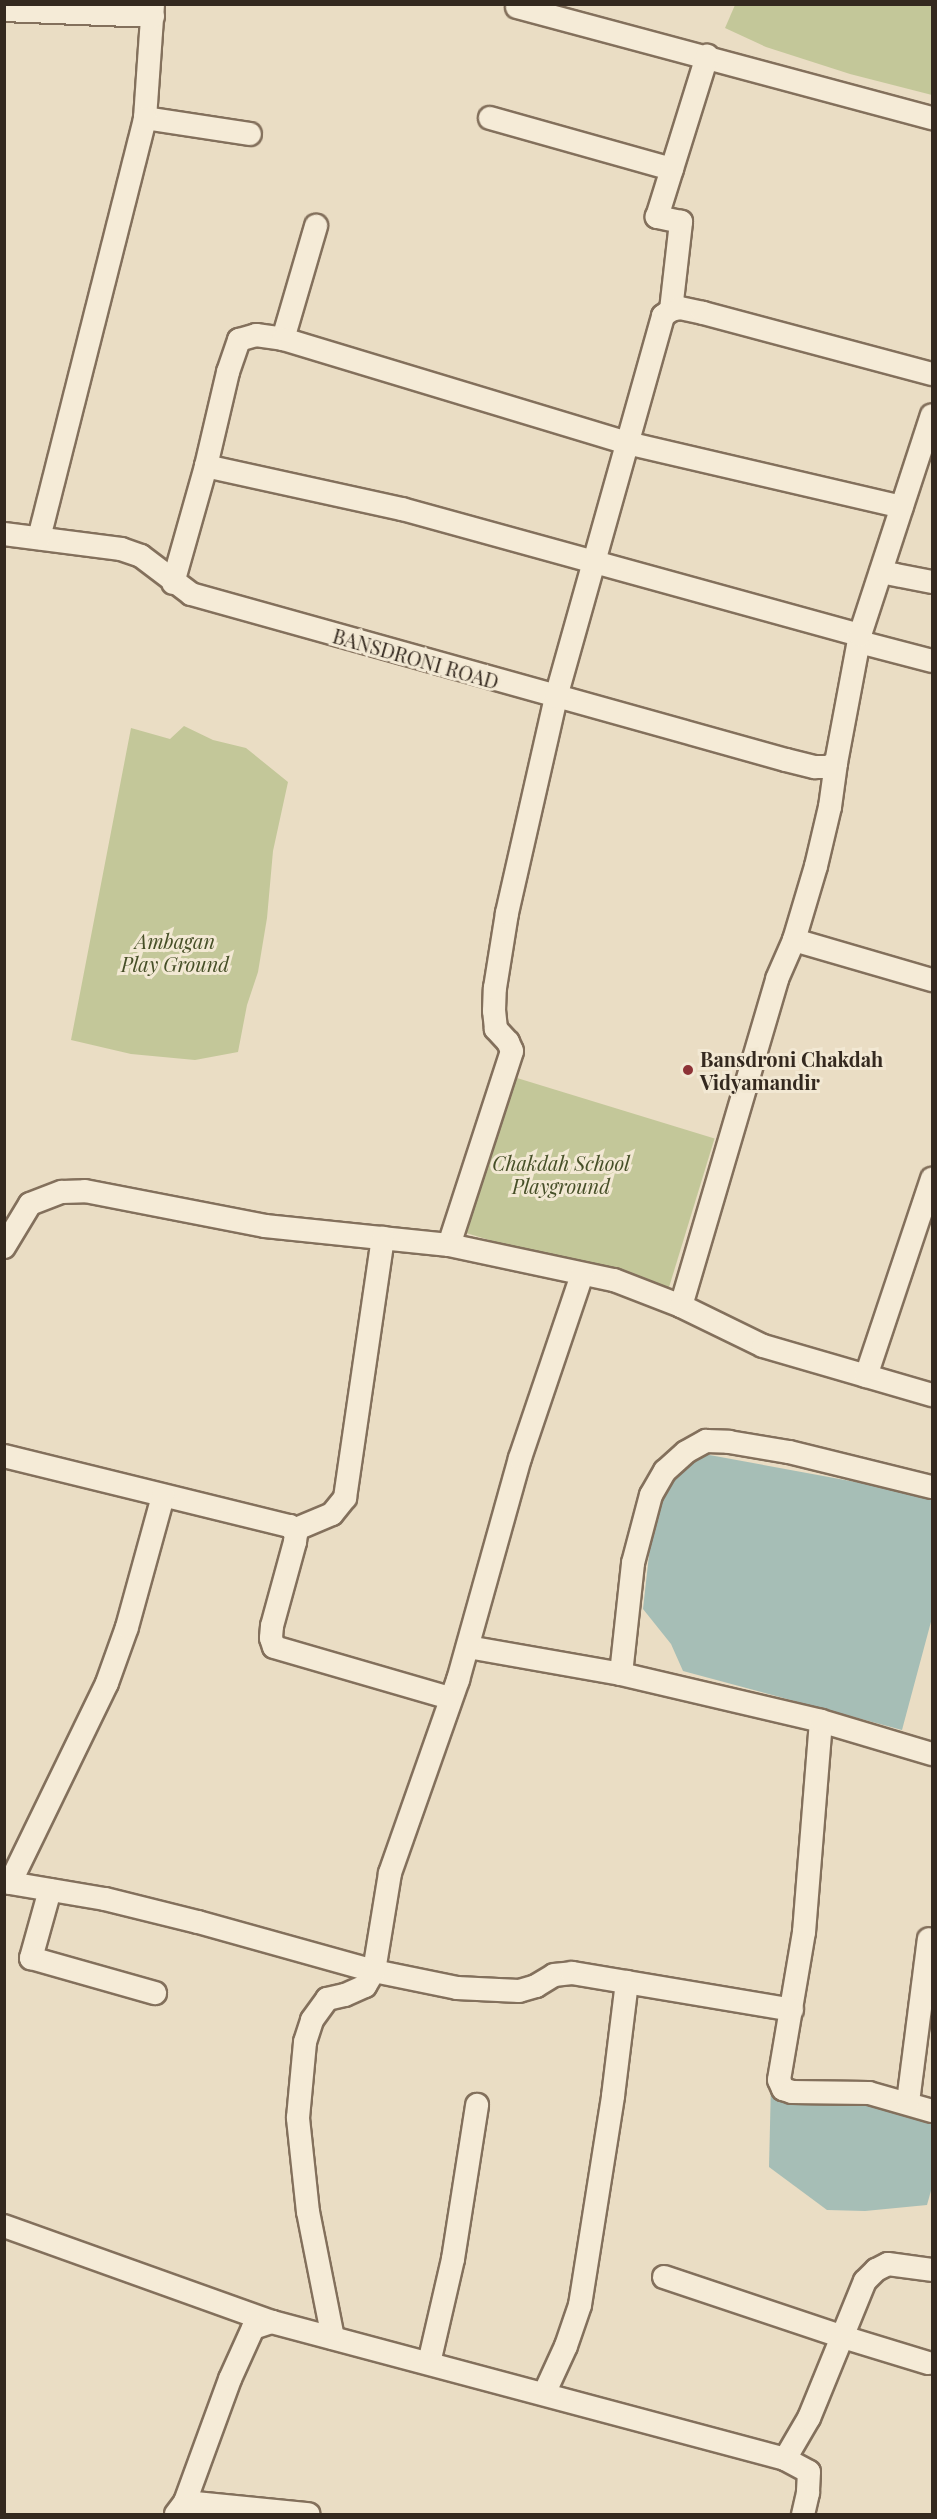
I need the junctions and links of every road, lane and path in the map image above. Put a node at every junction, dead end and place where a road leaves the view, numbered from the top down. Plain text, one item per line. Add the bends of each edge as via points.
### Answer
1 (517, 7) dead end
2 (4, 10) edge
3 (153, 10) edge
4 (707, 56) junction
5 (145, 118) junction
6 (490, 118) dead end
7 (933, 118) edge
8 (250, 134) dead end
9 (672, 169) junction
10 (316, 226) dead end
11 (671, 310) junction
12 (283, 339) junction
13 (933, 374) edge
14 (933, 415) edge
15 (627, 443) junction
16 (206, 466) junction
17 (902, 507) junction
18 (4, 534) edge
19 (39, 538) junction
20 (594, 563) junction
21 (881, 572) junction
22 (933, 582) edge
23 (173, 583) junction
24 (859, 639) junction
25 (933, 661) edge
26 (556, 697) junction
27 (836, 763) junction
28 (794, 940) junction
29 (933, 980) edge
30 (933, 1179) edge
31 (383, 1238) junction
32 (449, 1245) junction
33 (4, 1247) edge
34 (582, 1275) junction
35 (681, 1306) junction
36 (866, 1376) junction
37 (933, 1395) edge
38 (4, 1456) edge
39 (933, 1487) edge
40 (162, 1496) junction
41 (294, 1530) junction
42 (468, 1647) junction
43 (621, 1674) junction
44 (450, 1698) junction
45 (821, 1722) junction
46 (932, 1750) edge
47 (7, 1883) edge
48 (50, 1890) junction
49 (929, 1939) dead end
50 (374, 1971) junction
51 (627, 1982) junction
52 (155, 1993) dead end
53 (792, 2010) junction
54 (908, 2102) junction
55 (477, 2105) dead end
56 (933, 2111) edge
57 (4, 2226) edge
58 (933, 2270) edge
59 (664, 2277) dead end
60 (272, 2322) junction
61 (843, 2337) junction
62 (333, 2338) junction
63 (928, 2362) dead end
64 (429, 2363) junction
65 (544, 2394) junction
66 (784, 2459) junction
67 (180, 2508) edge
68 (308, 2514) edge
69 (803, 2514) edge

1 - 4 street
2 - 3 street
3 - 5 street
4 - 7 street
4 - 9 street
5 - 8 street
5 - 19 street
6 - 9 street
9 - 11 street via 657,218 681,222
10 - 12 street
11 - 13 street via 703,313
11 - 15 street via 663,316
12 - 15 street
12 - 16 street via 256,335 239,340
14 - 17 street
15 - 17 street
15 - 20 street
16 - 20 street via 402,509
16 - 23 street
17 - 21 street
18 - 19 street, BANSDRONI ROAD
19 - 23 street, BANSDRONI ROAD via 121,549 141,556
20 - 24 street
20 - 26 street
21 - 22 street
21 - 24 street
23 - 26 street, BANSDRONI ROAD via 191,594
24 - 25 street
24 - 27 street
26 - 27 street, BANSDRONI ROAD via 815,767
26 - 32 street via 507,913 495,988 494,1023 511,1047 510,1056
27 - 28 street via 828,817
28 - 29 street
28 - 35 street via 777,979
30 - 36 street
31 - 32 street
31 - 33 street via 265,1226 85,1191 62,1192 30,1204
31 - 41 street via 345,1498 332,1514
32 - 34 street
34 - 35 street via 614,1280
34 - 42 street via 520,1458
35 - 36 street via 763,1346
36 - 37 street
38 - 40 street
39 - 43 street via 789,1452 729,1442 706,1441 686,1452 665,1471 651,1496 633,1563
40 - 41 street
40 - 47 street via 127,1627 107,1683
41 - 44 street via 295,1542 272,1626 274,1647
42 - 43 street
42 - 44 street
43 - 45 street
44 - 50 street via 390,1873
45 - 46 street
45 - 53 street via 804,1932
47 - 48 street
48 - 50 street via 198,1922
48 - 52 street via 31,1958
49 - 54 street
50 - 51 street via 457,1988 519,1991 554,1975 572,1973
50 - 62 street via 365,1986 327,1999 312,2020 305,2042 298,2118 308,2212
51 - 53 street
51 - 65 street via 580,2305
53 - 54 street via 779,2080 783,2089 869,2093
54 - 56 street
55 - 64 street via 453,2259
57 - 60 street
58 - 61 street via 888,2264 876,2270 865,2281
59 - 61 street
60 - 62 street
60 - 67 street via 253,2328
61 - 63 street
61 - 66 street via 809,2418
62 - 64 street
64 - 65 street
65 - 66 street
66 - 69 street via 809,2472
67 - 68 street

